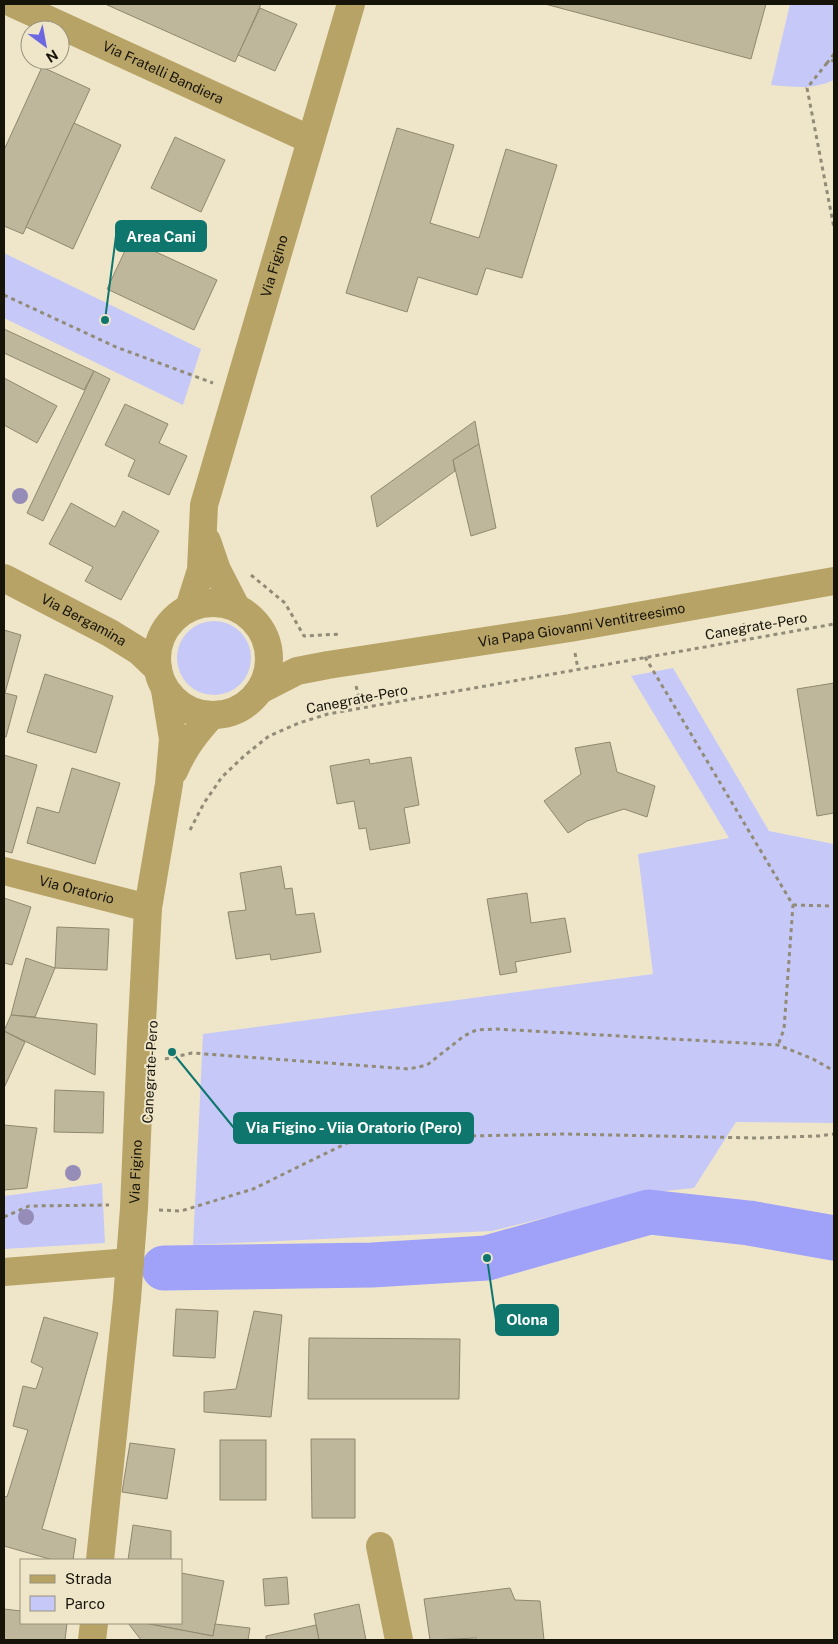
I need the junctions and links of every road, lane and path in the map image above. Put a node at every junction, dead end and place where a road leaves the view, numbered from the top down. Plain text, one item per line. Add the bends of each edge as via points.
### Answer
1 (14, 4) edge
2 (351, 4) edge
3 (834, 54) edge
4 (834, 60) edge
5 (827, 63) junction
6 (311, 140) junction
7 (834, 228) edge
8 (4, 295) edge
9 (238, 392) junction
10 (203, 531) junction
11 (246, 572) dead end
12 (4, 578) edge
13 (834, 581) edge
14 (189, 608) junction
15 (236, 608) junction
16 (834, 624) edge
17 (265, 637) junction
18 (644, 657) junction
19 (339, 663) junction
20 (162, 679) junction
21 (260, 690) junction
22 (362, 709) junction
23 (212, 716) junction
24 (169, 784) junction
25 (186, 837) dead end
26 (4, 871) edge
27 (793, 905) junction
28 (834, 906) edge
29 (148, 908) junction
30 (778, 1045) junction
31 (162, 1060) dead end
32 (834, 1071) edge
33 (834, 1134) edge
34 (115, 1206) dead end
35 (154, 1210) dead end
36 (4, 1217) edge
37 (130, 1262) junction
38 (4, 1272) edge
39 (380, 1546) dead end
40 (100, 1559) edge
41 (94, 1624) edge
42 (92, 1640) edge
43 (399, 1640) edge

1 - 6 street, Via Fratelli Bandiera
2 - 6 street, Via Figino
3 - 5 path
4 - 5 path
5 - 7 path via 807,88
6 - 9 street, Via Figino
8 - 9 path via 116,347
9 - 10 street, Via Figino via 204,505
10 - 14 street, Via Figino via 201,570
10 - 15 street, Via Figino
11 - 19 path via 285,603 304,636 344,634
12 - 20 street, Via Bergamina via 110,633 138,651
13 - 19 street, Via Papa Giovanni Ventitreesimo via 570,628
14 - 15 street via 209,603
14 - 20 street via 180,613 160,639 157,651
15 - 17 street via 256,622
16 - 18 path, Canegrate-Pero
17 - 19 street, Via Papa Giovanni Ventitreesimo via 297,656
17 - 21 street via 269,669
18 - 22 path, Canegrate-Pero
18 - 27 path
19 - 21 street, Via Papa Giovanni Ventitreesimo via 297,671
19 - 22 path
20 - 23 street via 181,706 191,712
20 - 24 street, Via Figino via 173,739
21 - 23 street via 238,710
22 - 25 path, Canegrate-Pero via 313,718 269,736 222,777
23 - 24 street, Via Figino via 182,752
24 - 29 street, Via Figino
26 - 29 street, Via Oratorio
27 - 28 path
27 - 30 path via 784,1028
29 - 37 street, Via Figino
30 - 31 path via 496,1029 476,1030 427,1065 410,1069 192,1053
30 - 32 path
33 - 35 path via 757,1138 393,1134 347,1143 244,1192 181,1211
34 - 36 path via 29,1206
37 - 38 street
37 - 40 street, Via Figino
39 - 43 street
41 - 42 street

